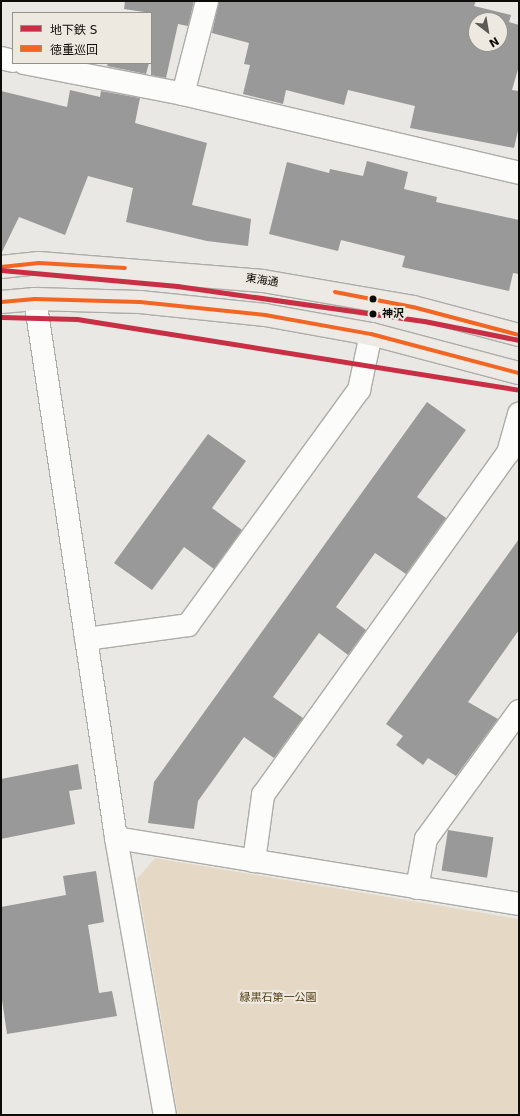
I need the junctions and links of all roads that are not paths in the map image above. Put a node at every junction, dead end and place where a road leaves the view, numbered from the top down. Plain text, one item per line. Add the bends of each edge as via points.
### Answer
1 (207, 1) edge
2 (1, 58) edge
3 (12, 61) edge
4 (29, 64) edge
5 (183, 94) junction
6 (519, 173) edge
7 (1, 267) edge
8 (35, 299) junction
9 (1, 302) edge
10 (371, 334) junction
11 (519, 335) edge
12 (519, 373) edge
13 (519, 414) edge
14 (86, 639) junction
15 (519, 711) edge
16 (116, 838) junction
17 (254, 861) junction
18 (417, 888) junction
19 (519, 904) edge
20 (165, 1115) edge

1 - 5 street
2 - 3 street
4 - 5 street
5 - 6 street
7 - 11 main road, 東海通 via 39,263 263,280 413,307
8 - 9 main road
8 - 10 main road via 180,306 265,315
8 - 14 street
10 - 12 main road
10 - 14 street via 359,390 188,625
13 - 17 street via 508,453 263,795
14 - 16 street
15 - 18 street via 426,839
16 - 17 street
16 - 20 street
17 - 18 street
18 - 19 street

